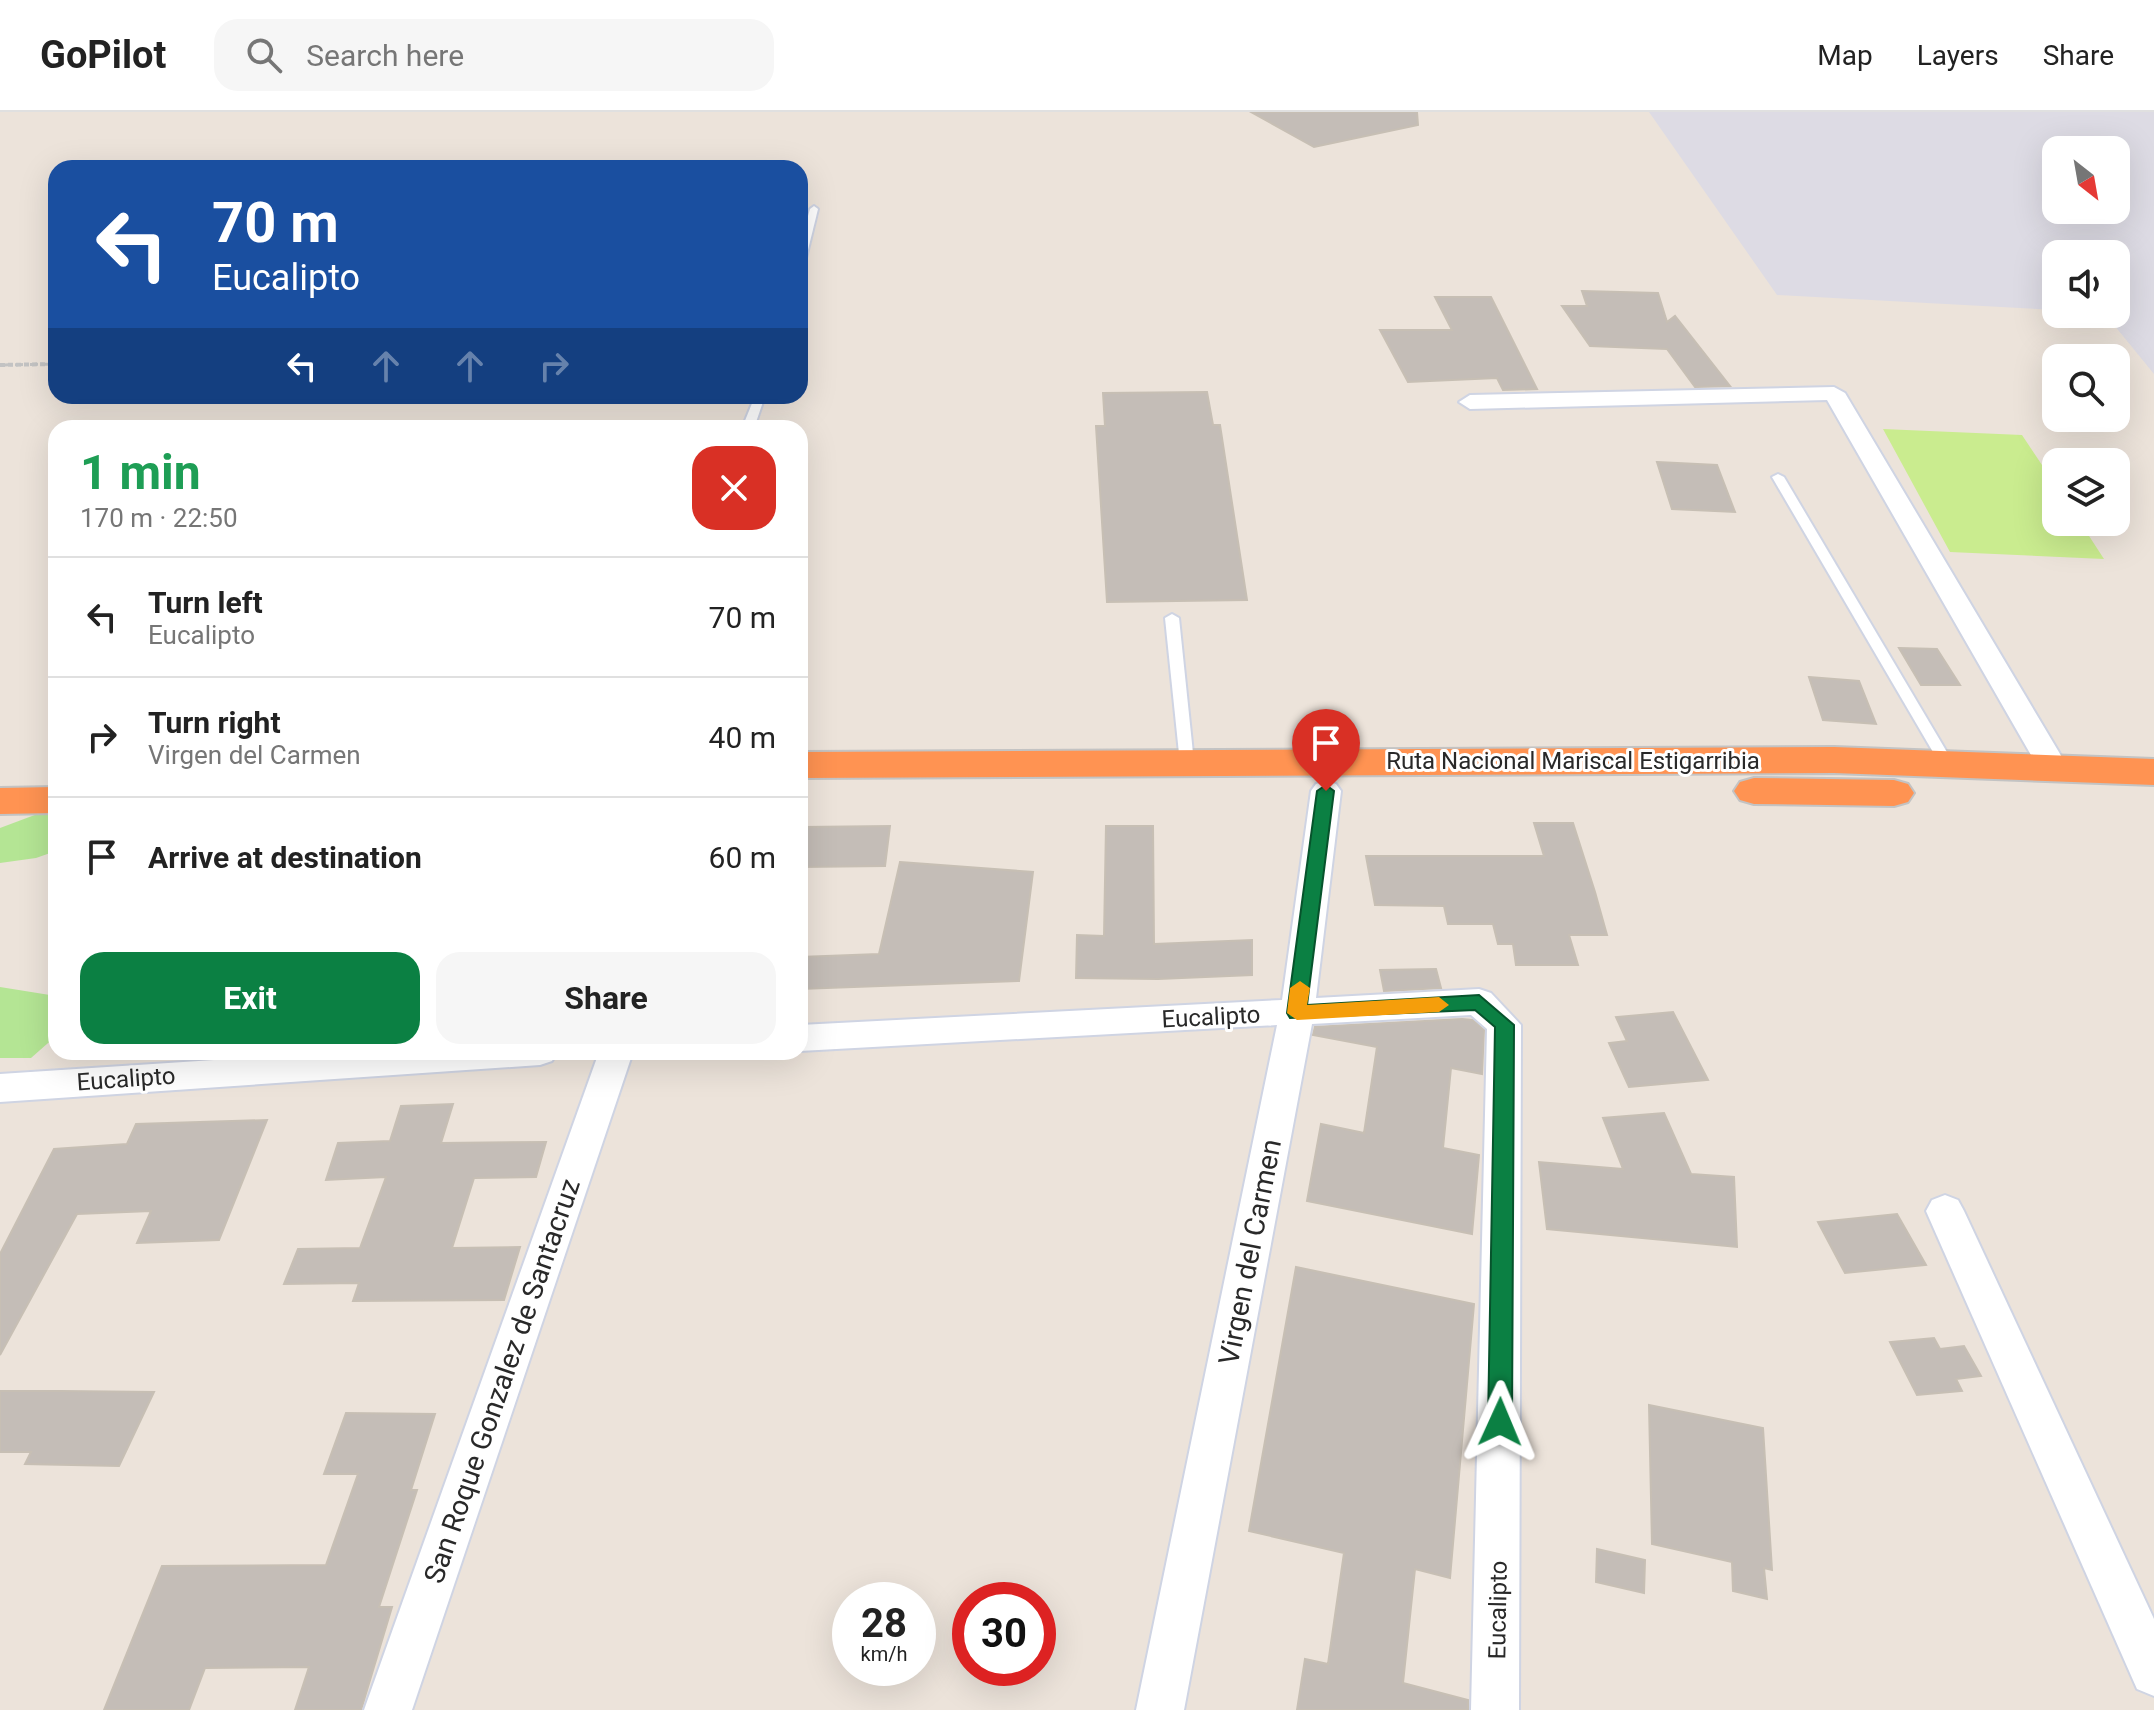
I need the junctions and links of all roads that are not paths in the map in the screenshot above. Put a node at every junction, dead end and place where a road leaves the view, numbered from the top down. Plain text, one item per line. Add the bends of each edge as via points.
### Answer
1 (814, 209) dead end
2 (808, 232) edge
3 (1470, 402) dead end
4 (1778, 477) dead end
5 (1172, 618) dead end
6 (808, 758) edge
7 (1187, 763) junction
8 (908, 764) junction
9 (1947, 764) junction
10 (808, 765) edge
11 (2054, 769) junction
12 (0, 770) edge
13 (48, 770) edge
14 (2154, 772) edge
15 (1326, 791) junction
16 (808, 795) edge
17 (48, 800) edge
18 (0, 801) edge
19 (2154, 803) edge
20 (1297, 1013) junction
21 (808, 1038) edge
22 (420, 1060) edge
23 (613, 1060) edge
24 (0, 1088) edge
25 (1945, 1211) dead end
26 (2154, 1672) edge
27 (388, 1710) edge
28 (1160, 1710) edge
29 (1495, 1710) edge

1 - 2 lane
3 - 11 street via 1834,393
4 - 9 lane
5 - 7 lane
6 - 8 highway
7 - 8 highway, Ruta Nacional Mariscal Estigarribia
7 - 9 highway, Ruta Nacional Mariscal Estigarribia
8 - 10 highway, Ruta Nacional Mariscal Estigarribia
9 - 11 highway, Ruta Nacional Mariscal Estigarribia
11 - 14 highway, Ruta Nacional Mariscal Estigarribia
12 - 13 highway
15 - 16 highway, Ruta Nacional Mariscal Estigarribia
15 - 19 highway, Ruta Nacional Mariscal Estigarribia via 1852,791
15 - 20 street, Virgen del Carmen
17 - 18 highway
20 - 21 street, Eucalipto
20 - 28 street, Virgen del Carmen
20 - 29 street, Eucalipto via 1479,1002 1504,1025
22 - 24 street, Eucalipto
23 - 27 street, San Roque Gonzalez de Santacruz
25 - 26 street

